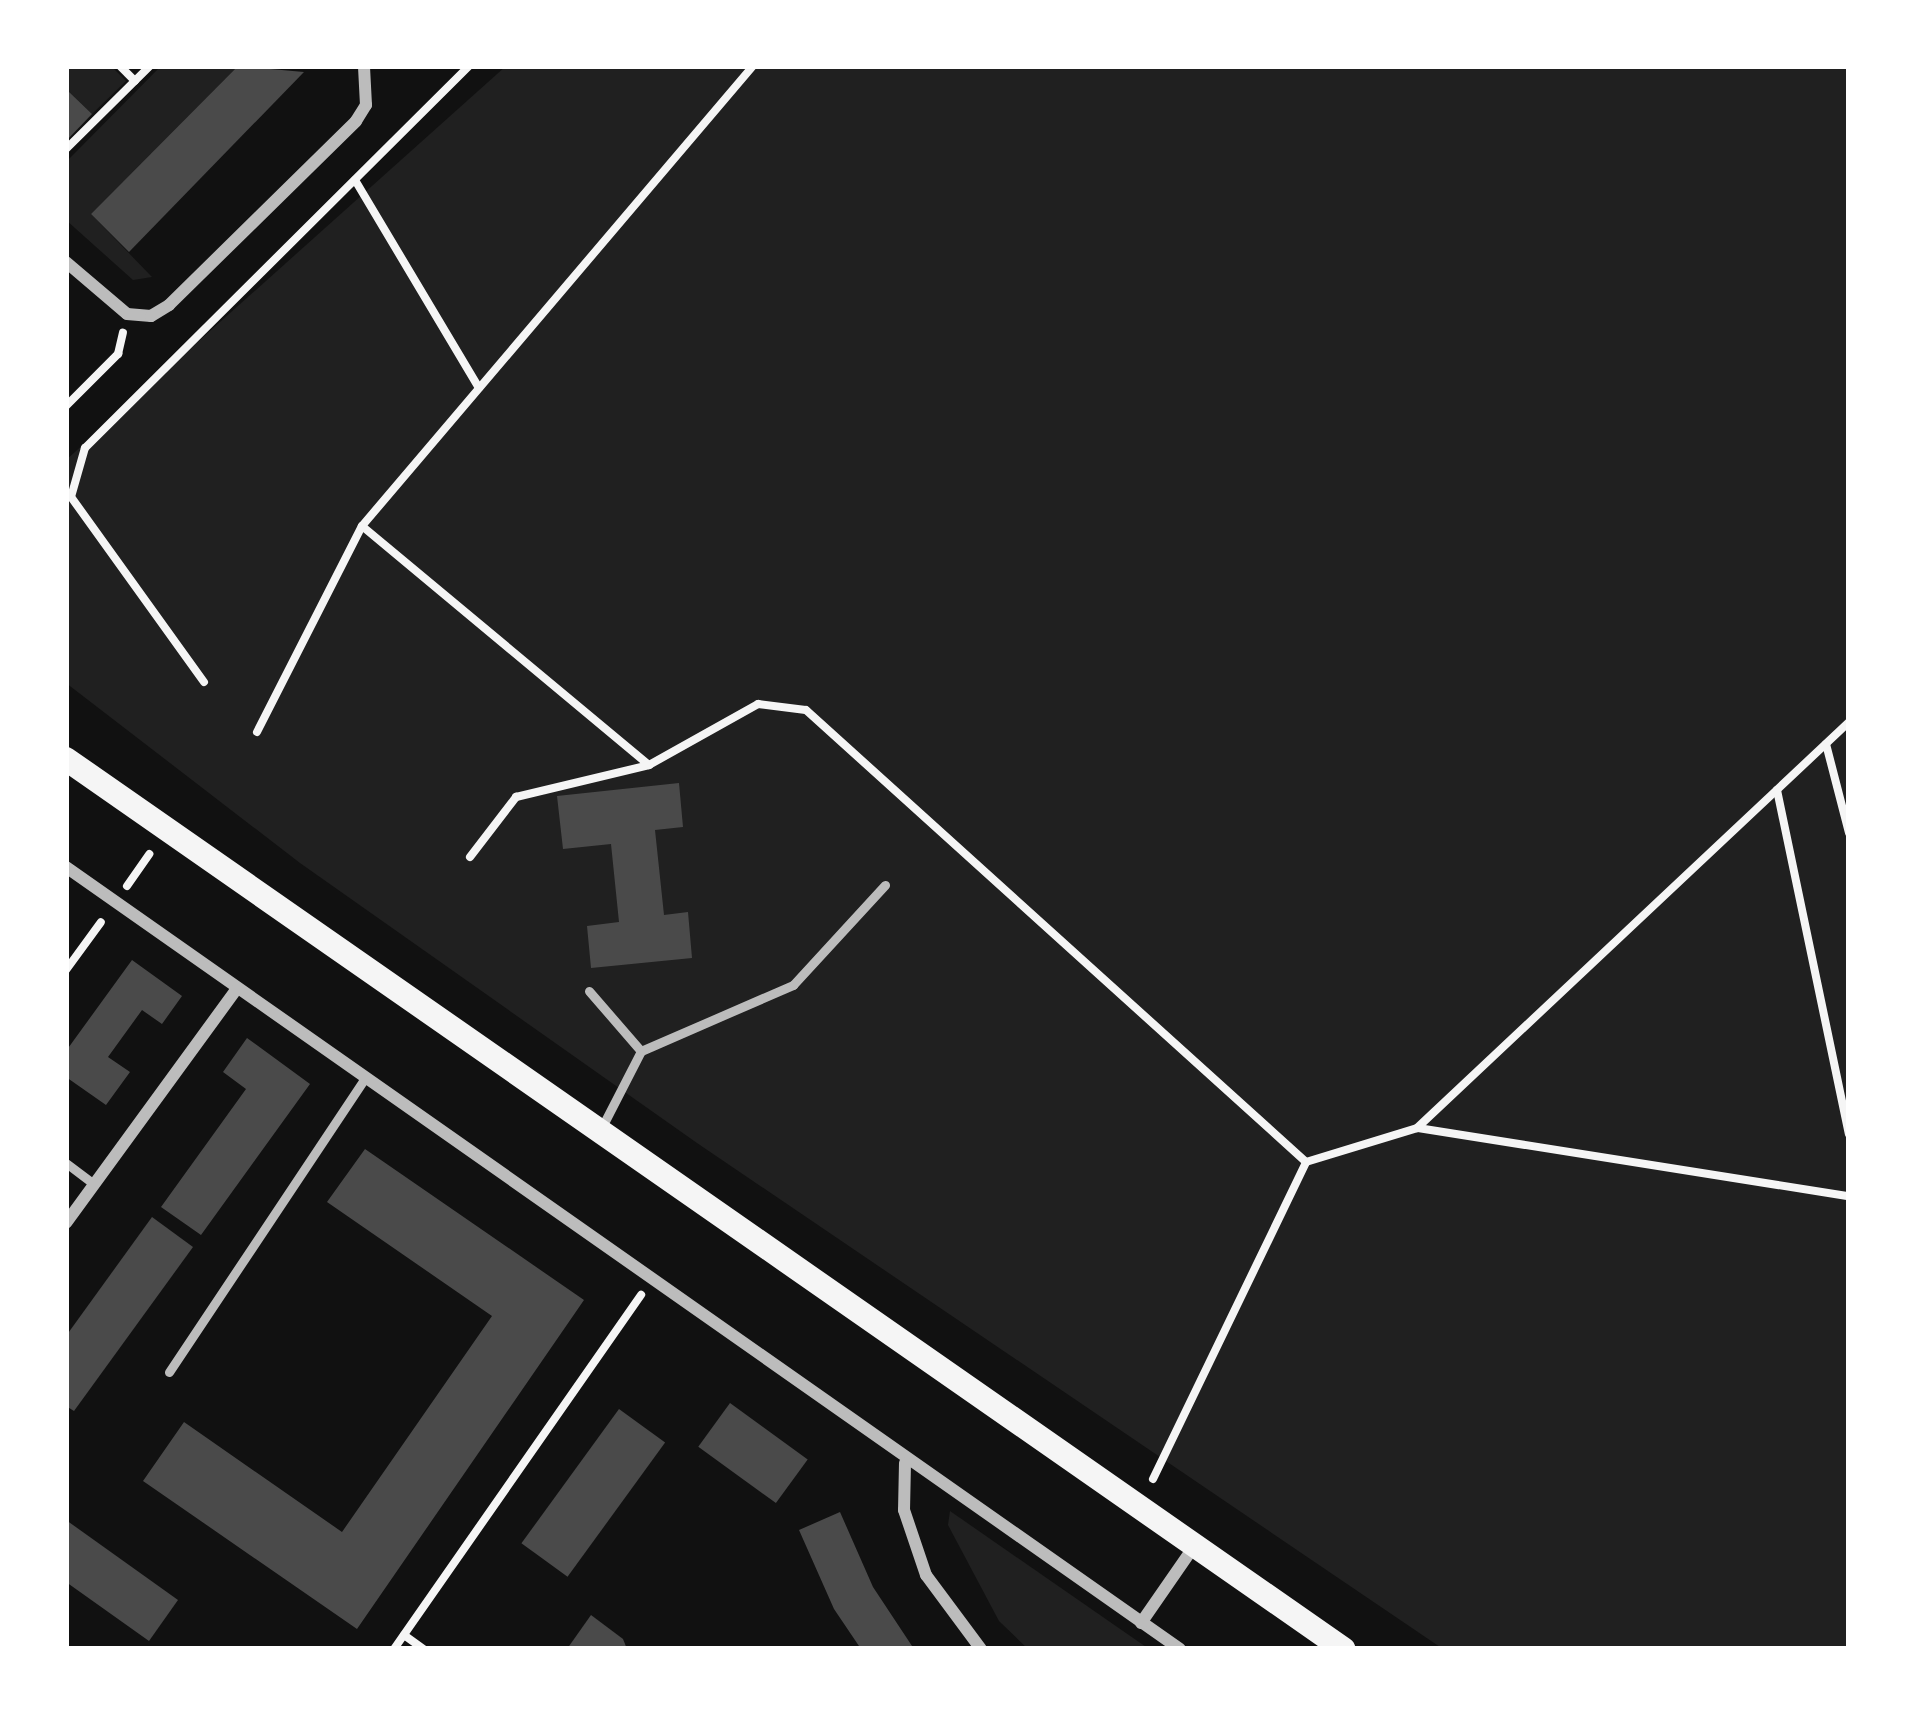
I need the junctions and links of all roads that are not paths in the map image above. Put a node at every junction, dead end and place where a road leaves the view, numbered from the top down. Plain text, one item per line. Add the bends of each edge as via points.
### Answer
1 (364, 66) edge
2 (66, 262) edge
3 (66, 758) edge
4 (66, 867) edge
5 (885, 885) dead end
6 (236, 990) junction
7 (589, 991) dead end
8 (641, 1051) junction
9 (363, 1081) junction
10 (599, 1131) junction
11 (66, 1163) edge
12 (94, 1184) junction
13 (66, 1223) edge
14 (169, 1372) dead end
15 (905, 1463) junction
16 (1196, 1544) junction
17 (1141, 1623) junction
18 (981, 1649) edge
19 (1180, 1649) edge
20 (1343, 1649) edge

1 - 2 street via 369,83 356,122 170,305 151,316 128,314
3 - 10 main road
4 - 6 street
5 - 8 lane via 793,985
6 - 9 street
6 - 12 street
7 - 8 lane
8 - 10 lane
9 - 14 lane
9 - 15 street
10 - 16 main road
11 - 12 lane
12 - 13 street
15 - 17 street
15 - 18 street via 904,1510 926,1575
16 - 17 street
16 - 20 main road
17 - 19 street

